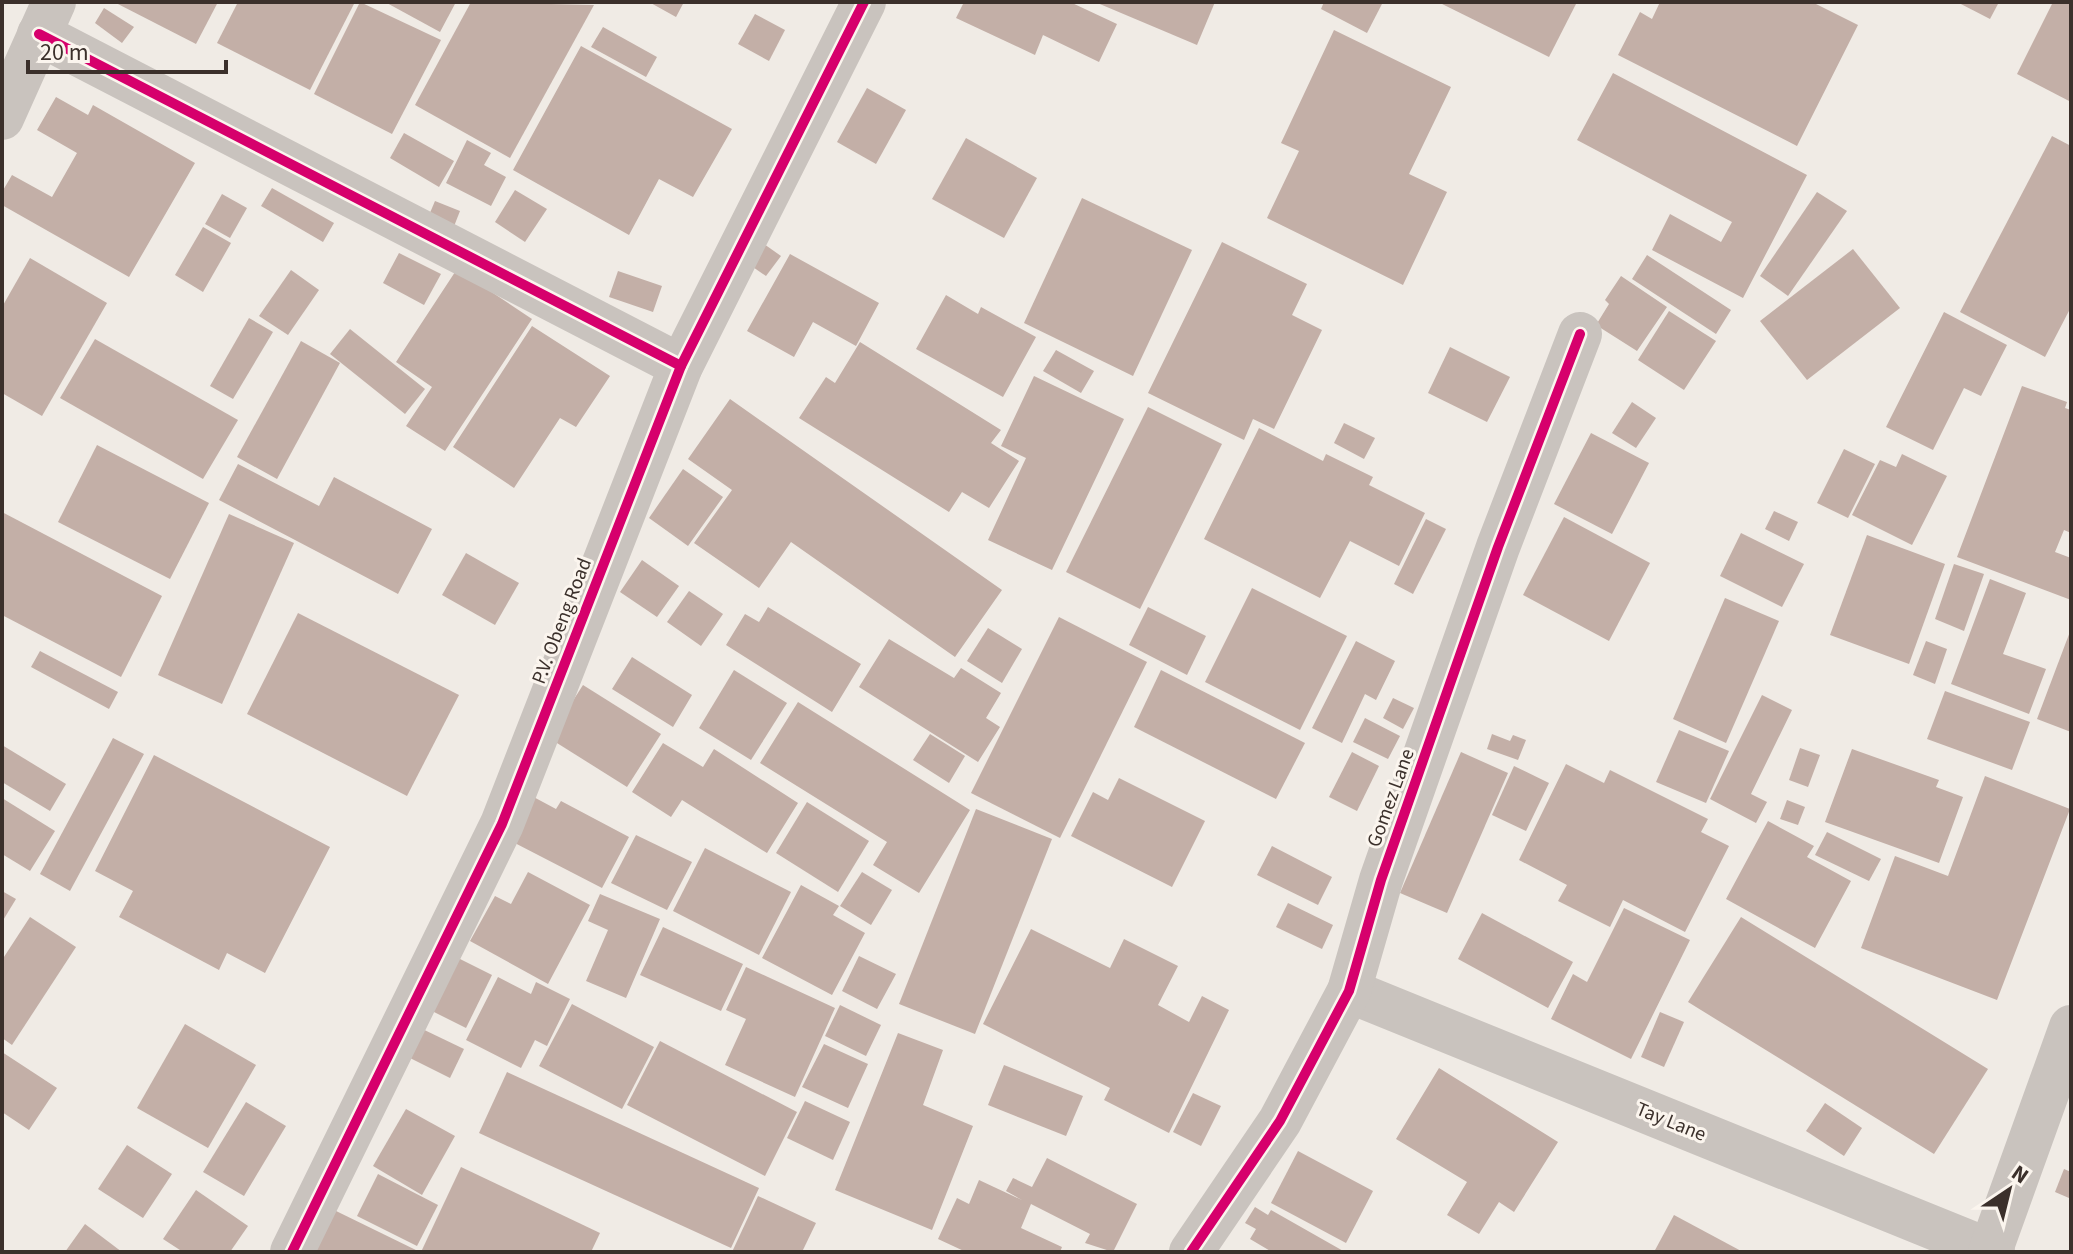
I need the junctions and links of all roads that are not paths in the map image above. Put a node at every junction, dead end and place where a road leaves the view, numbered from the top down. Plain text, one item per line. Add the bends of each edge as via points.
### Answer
1 (864, 2) edge
2 (46, 18) edge
3 (2, 118) edge
4 (1580, 334) dead end
5 (681, 366) junction
6 (1349, 991) junction
7 (2071, 1027) edge
8 (292, 1252) edge
9 (1191, 1252) edge
10 (1991, 1252) edge

1 - 5 street, P.V. Obeng Road
2 - 3 street
2 - 5 street
4 - 6 street, Gomez Lane via 1498,547 1386,866
5 - 8 street, P.V. Obeng Road via 502,824
6 - 9 street, Gomez Lane via 1280,1121
6 - 10 street, Tay Lane
7 - 10 street

